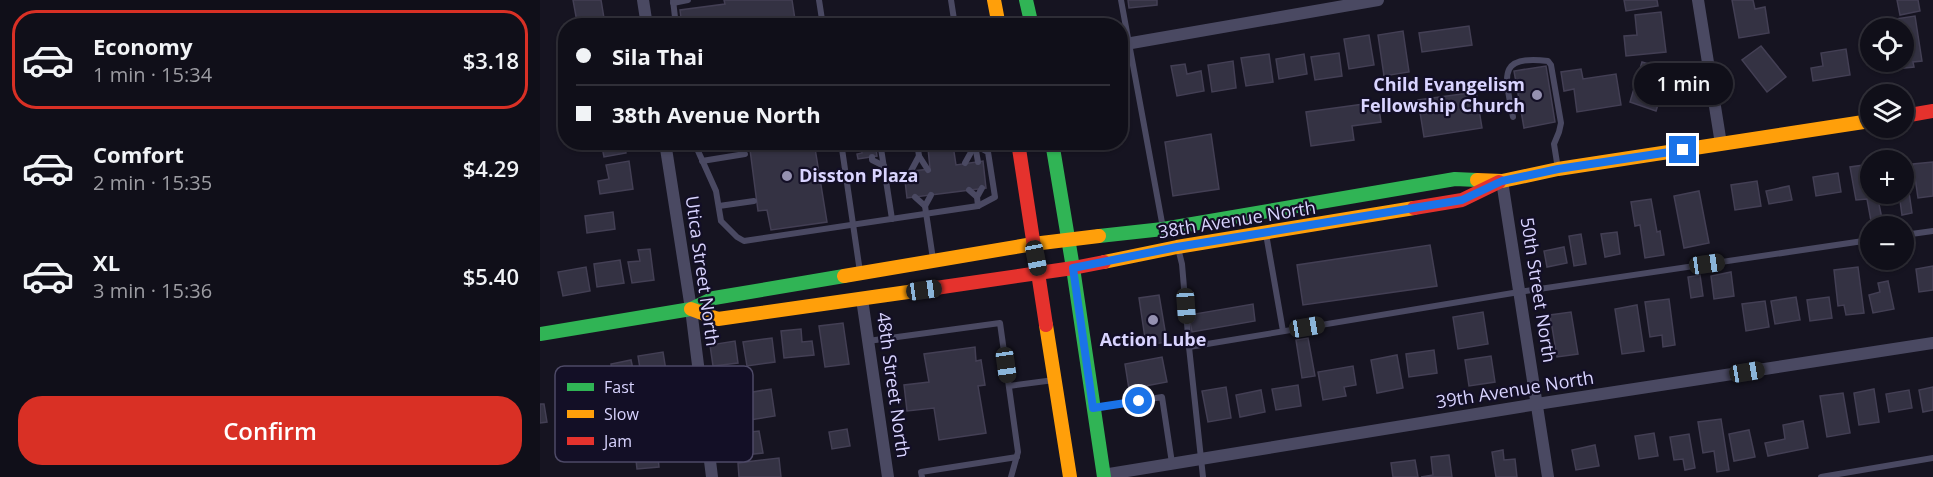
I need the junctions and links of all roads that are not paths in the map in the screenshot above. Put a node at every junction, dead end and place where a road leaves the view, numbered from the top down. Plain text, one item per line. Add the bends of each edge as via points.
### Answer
1 (643, 0) edge
2 (688, 0) edge
3 (819, 0) edge
4 (951, 0) edge
5 (994, 0) edge
6 (1026, 0) edge
7 (1121, 0) edge
8 (1378, 0) edge
9 (1698, 0) edge
10 (673, 1) edge
11 (646, 18) edge
12 (675, 18) edge
13 (822, 18) edge
14 (954, 18) edge
15 (997, 18) edge
16 (1030, 18) edge
17 (1123, 18) edge
18 (1128, 43) edge
19 (1128, 59) edge
20 (1933, 111) edge
21 (1914, 114) edge
22 (1513, 117) dead end
23 (1860, 123) edge
24 (1720, 144) junction
25 (666, 150) edge
26 (697, 150) edge
27 (842, 150) edge
28 (881, 150) edge
29 (918, 150) edge
30 (972, 150) edge
31 (976, 150) edge
32 (985, 150) edge
33 (1019, 150) edge
34 (1053, 150) edge
35 (746, 154) dead end
36 (919, 156) junction
37 (872, 157) dead end
38 (702, 161) junction
39 (978, 162) dead end
40 (965, 163) dead end
41 (884, 166) junction
42 (1558, 169) junction
43 (928, 170) dead end
44 (911, 171) dead end
45 (1502, 181) junction
46 (982, 188) dead end
47 (969, 190) dead end
48 (931, 195) dead end
49 (915, 197) dead end
50 (977, 197) junction
51 (754, 201) dead end
52 (718, 206) junction
53 (978, 206) junction
54 (926, 210) junction
55 (892, 219) junction
56 (854, 224) junction
57 (1163, 228) junction
58 (1933, 231) edge
59 (1266, 233) junction
60 (1914, 234) edge
61 (1068, 240) junction
62 (1860, 241) edge
63 (1034, 244) junction
64 (1177, 247) junction
65 (933, 260) junction
66 (1073, 268) junction
67 (860, 272) junction
68 (1039, 272) junction
69 (1519, 292) junction
70 (862, 299) junction
71 (691, 309) junction
72 (1283, 331) junction
73 (540, 334) edge
74 (867, 342) junction
75 (1933, 343) edge
76 (1189, 347) junction
77 (698, 366) edge
78 (1055, 380) junction
79 (1009, 386) junction
80 (1538, 404) junction
81 (1093, 408) junction
82 (1017, 458) junction
83 (1933, 458) edge
84 (1199, 459) junction
85 (710, 462) edge
86 (1172, 464) junction
87 (922, 474) edge
88 (1103, 476) edge
89 (712, 477) edge
90 (888, 477) edge
91 (1011, 477) edge
92 (1070, 477) edge
93 (1203, 477) edge
94 (1548, 477) edge
95 (1821, 477) edge

1 - 11 street
2 - 10 lane
3 - 13 lane
4 - 14 lane
5 - 15 main road
6 - 16 main road
7 - 17 lane
8 - 18 street
9 - 24 street
10 - 12 lane
19 - 57 lane
20 - 21 main road
22 - 42 lane via 1506,74 1510,65 1548,61 1561,123 1554,144
23 - 24 main road, 38th Avenue North
24 - 42 main road, 38th Avenue North
25 - 71 street, Utica Street North
26 - 38 lane
27 - 56 lane
28 - 41 lane
29 - 36 lane
30 - 40 lane
31 - 39 lane
32 - 53 lane via 995,197
33 - 63 main road
34 - 61 main road
35 - 38 lane
36 - 43 lane
36 - 44 lane
37 - 41 lane
38 - 52 lane via 716,191
41 - 55 lane
42 - 45 main road, 38th Avenue North
45 - 57 main road, 38th Avenue North via 1455,178
45 - 59 main road, 38th Avenue North via 1462,200
45 - 69 street, 50th Street North
46 - 50 lane
47 - 50 lane
48 - 54 lane
49 - 54 lane
50 - 53 lane
51 - 52 lane
52 - 56 lane via 722,221 744,241
53 - 54 lane
54 - 55 lane
54 - 65 lane
55 - 56 lane
56 - 67 lane
57 - 61 main road, 38th Avenue North
58 - 60 lane
59 - 64 main road, 38th Avenue North
59 - 72 lane
61 - 63 main road, 38th Avenue North
61 - 66 main road
62 - 69 lane
63 - 65 main road, 38th Avenue North
63 - 68 main road
64 - 66 main road, 38th Avenue North
64 - 76 lane
65 - 67 main road, 38th Avenue North
66 - 68 main road, 38th Avenue North
66 - 81 main road
67 - 71 main road, 38th Avenue North via 714,298
68 - 70 main road, 38th Avenue North
68 - 78 main road
69 - 72 lane
69 - 80 street, 50th Street North
70 - 71 main road, 38th Avenue North via 718,319
70 - 74 street, 48th Street North
71 - 73 main road, 38th Avenue North
71 - 77 street, Utica Street North
72 - 76 lane
74 - 79 lane via 1000,323
74 - 90 street, 48th Street North
75 - 80 street, 39th Avenue North
76 - 84 lane
78 - 79 lane
78 - 92 main road
79 - 82 lane
80 - 84 street, 39th Avenue North
80 - 94 street, 50th Street North
81 - 86 lane via 1162,397
81 - 88 main road
82 - 87 lane
82 - 91 lane
83 - 95 lane
84 - 86 street, 39th Avenue North
84 - 93 lane
85 - 89 street, Utica Street North
86 - 88 street, 39th Avenue North

